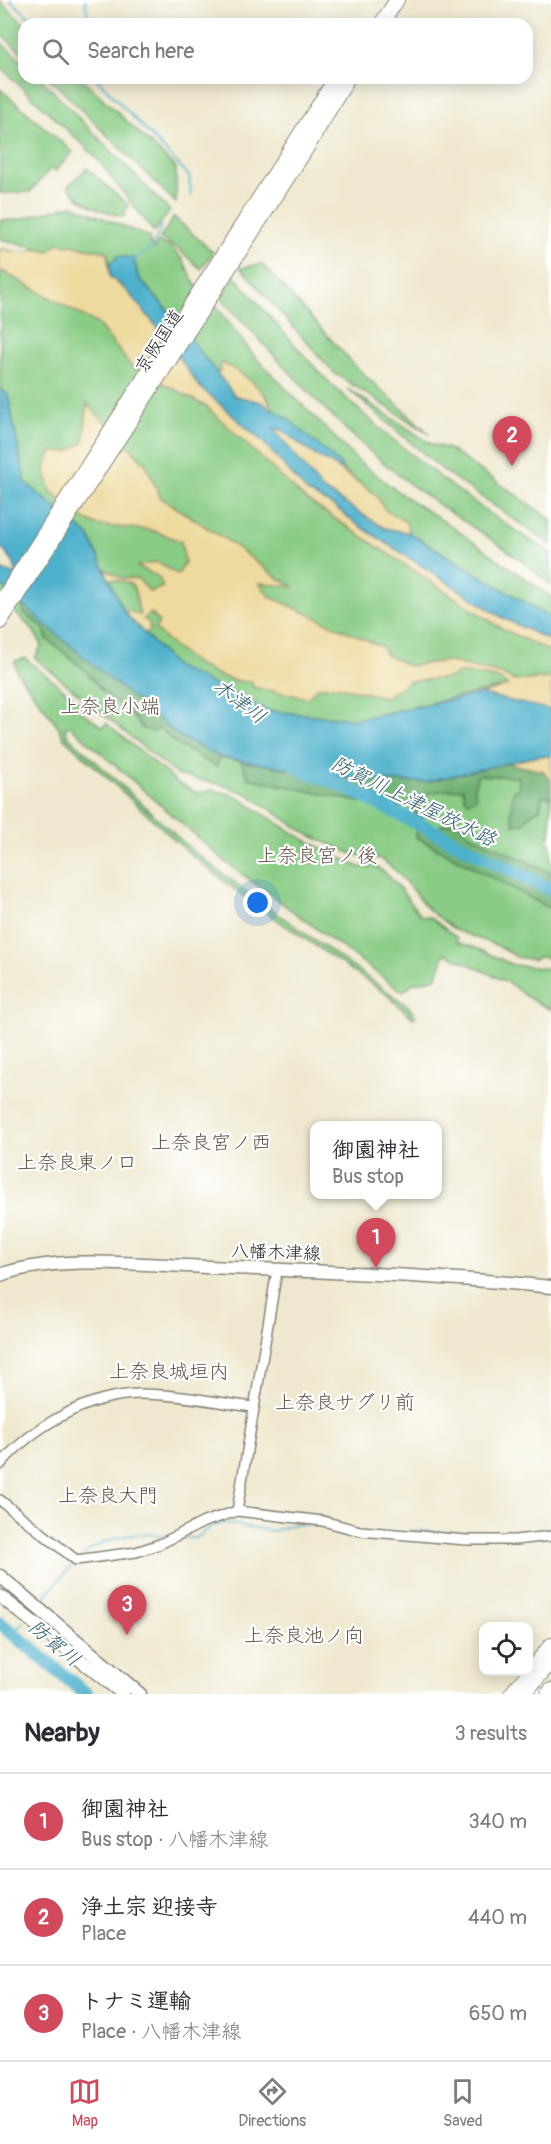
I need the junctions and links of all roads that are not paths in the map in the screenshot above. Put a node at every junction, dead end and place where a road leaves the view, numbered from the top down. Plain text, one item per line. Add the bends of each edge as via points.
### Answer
1 (386, 0) edge
2 (397, 0) edge
3 (374, 18) edge
4 (385, 18) edge
5 (332, 84) edge
6 (344, 84) edge
7 (220, 269) junction
8 (0, 603) edge
9 (0, 622) edge
10 (277, 1270) junction
11 (0, 1275) edge
12 (551, 1287) edge
13 (253, 1407) junction
14 (0, 1465) edge
15 (0, 1500) edge
16 (237, 1511) junction
17 (551, 1536) edge
18 (0, 1576) edge
19 (0, 1596) edge
20 (551, 1645) edge
21 (551, 1662) edge
22 (551, 1690) edge
23 (123, 1694) edge
24 (140, 1694) edge
25 (511, 1694) edge
26 (524, 1694) edge
27 (548, 1694) edge

1 - 3 highway
2 - 4 highway
5 - 7 highway, 京阪国道
6 - 7 highway, 京阪国道 via 308,146
7 - 8 highway, 京阪国道
7 - 9 highway, 京阪国道
10 - 11 main road, 八幡木津線 via 49,1263
10 - 12 main road, 八幡木津線 via 424,1275
10 - 13 street
13 - 14 street via 171,1395 136,1394 110,1399 85,1406 49,1424 25,1439
13 - 16 street
15 - 16 street via 76,1560 136,1552
16 - 17 street via 323,1521 360,1531 466,1540
18 - 24 main road
19 - 23 main road
20 - 25 highway
21 - 26 highway
22 - 27 highway

